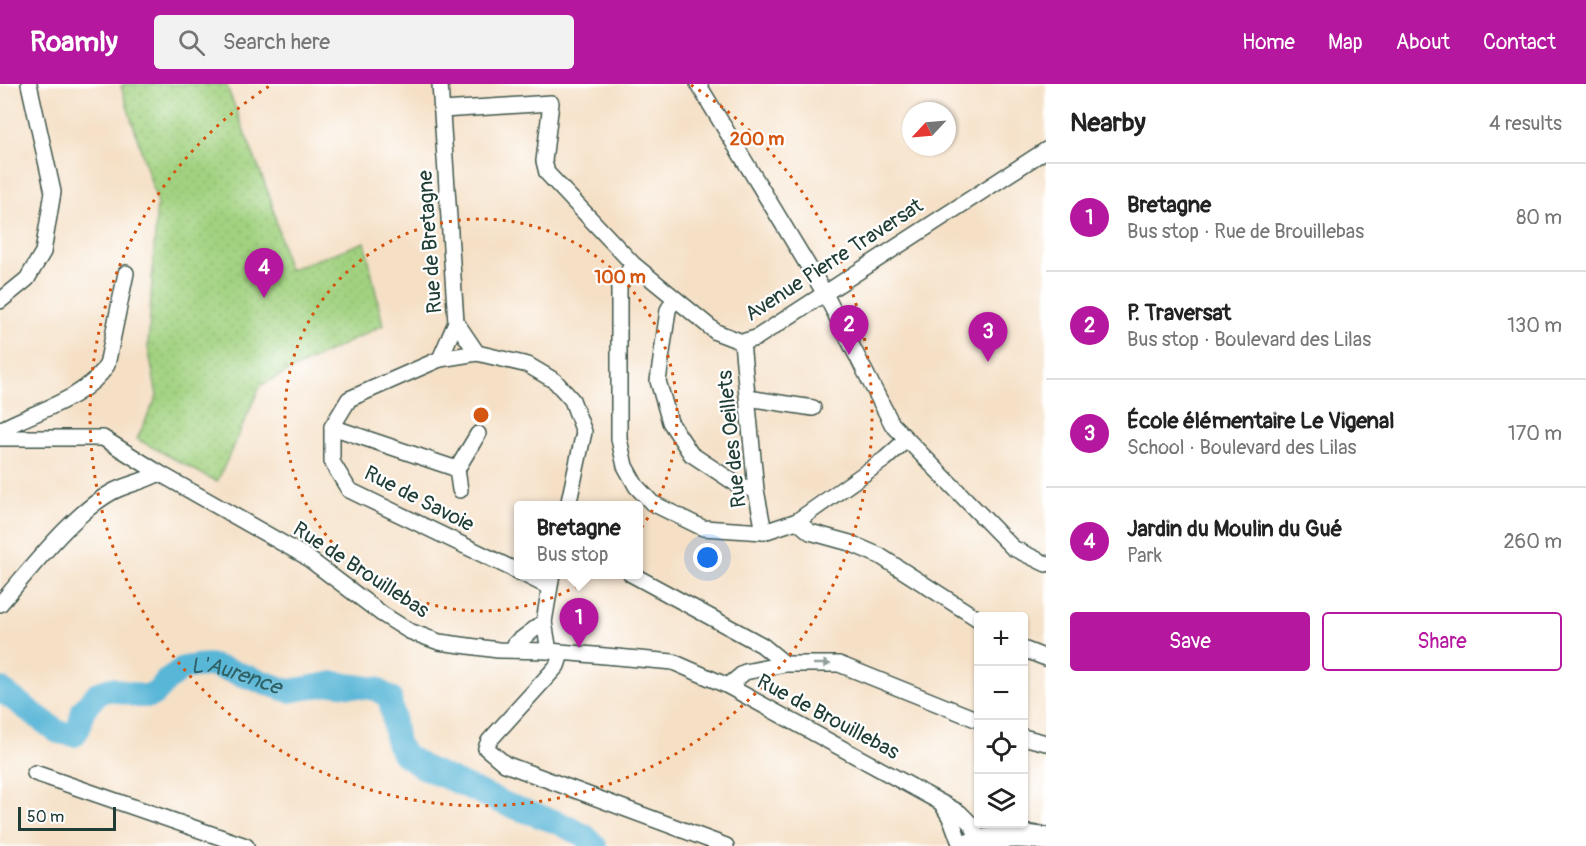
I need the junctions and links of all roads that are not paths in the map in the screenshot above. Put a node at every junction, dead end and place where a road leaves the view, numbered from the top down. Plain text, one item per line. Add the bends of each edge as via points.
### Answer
1 (29, 84) edge
2 (440, 84) edge
3 (698, 84) edge
4 (442, 110) junction
5 (1046, 150) edge
6 (633, 264) junction
7 (126, 273) dead end
8 (824, 292) junction
9 (674, 299) junction
10 (0, 301) edge
11 (456, 322) junction
12 (742, 342) junction
13 (477, 353) junction
14 (440, 359) junction
15 (748, 398) junction
16 (813, 408) dead end
17 (332, 427) junction
18 (0, 430) edge
19 (478, 434) dead end
20 (0, 438) edge
21 (906, 440) junction
22 (457, 469) junction
23 (159, 473) junction
24 (460, 490) dead end
25 (756, 490) junction
26 (569, 501) edge
27 (797, 521) junction
28 (764, 532) junction
29 (1046, 564) edge
30 (514, 570) edge
31 (640, 579) edge
32 (550, 581) edge
33 (0, 604) edge
34 (974, 617) edge
35 (544, 622) junction
36 (514, 650) junction
37 (1028, 651) edge
38 (555, 652) junction
39 (1046, 658) edge
40 (785, 664) junction
41 (728, 686) junction
42 (974, 718) edge
43 (1028, 738) edge
44 (1046, 743) edge
45 (35, 774) dead end
46 (1046, 839) edge
47 (972, 845) edge
48 (246, 846) edge
49 (726, 846) edge

1 - 10 street via 53,192 43,252 27,279
2 - 4 street, Rue de Bretagne
3 - 8 street
4 - 6 street, Avenue Pierre Traversat via 551,103 544,161 547,173
4 - 11 street, Rue de Bretagne
5 - 8 street, Avenue Pierre Traversat
6 - 9 street, Avenue Pierre Traversat
6 - 28 street via 619,285 619,439 625,466 652,503 703,528
7 - 18 street via 107,365 100,376 85,390
8 - 12 street, Avenue Pierre Traversat via 756,338
8 - 21 street via 892,424
9 - 12 street, Avenue Pierre Traversat via 716,332
9 - 25 street via 668,310 658,381 670,422 690,454 741,487
11 - 13 street, Rue de Bretagne
11 - 14 street
12 - 15 street, Rue des Oeillets
13 - 14 street
13 - 26 street via 528,365 555,381 572,400 584,432
14 - 17 street via 349,399
15 - 16 street
15 - 25 street, Rue des Oeillets
17 - 22 street
17 - 30 street, Rue de Savoie via 332,462 349,490
19 - 22 street
20 - 23 street, Rue de Brouillebas via 103,438
21 - 27 street
21 - 29 street via 1013,548
22 - 24 street
23 - 33 street via 112,492 89,509 57,538
23 - 36 street, Rue de Brouillebas via 305,556 409,631 439,642
25 - 28 street, Rue des Oeillets
27 - 28 street
27 - 34 street via 810,532 880,556
31 - 40 street via 762,645
32 - 35 street
35 - 36 street via 515,644
35 - 38 street
36 - 38 street, Rue de Brouillebas
37 - 39 street
38 - 41 street, Rue de Brouillebas via 673,662
38 - 49 street via 556,666 486,748 506,764
40 - 41 street via 745,672
40 -> 42 street via 839,664
41 - 47 street, Rue de Brouillebas via 960,813 972,825
43 - 44 street
45 - 48 street
46 - 47 main road via 1023,835

